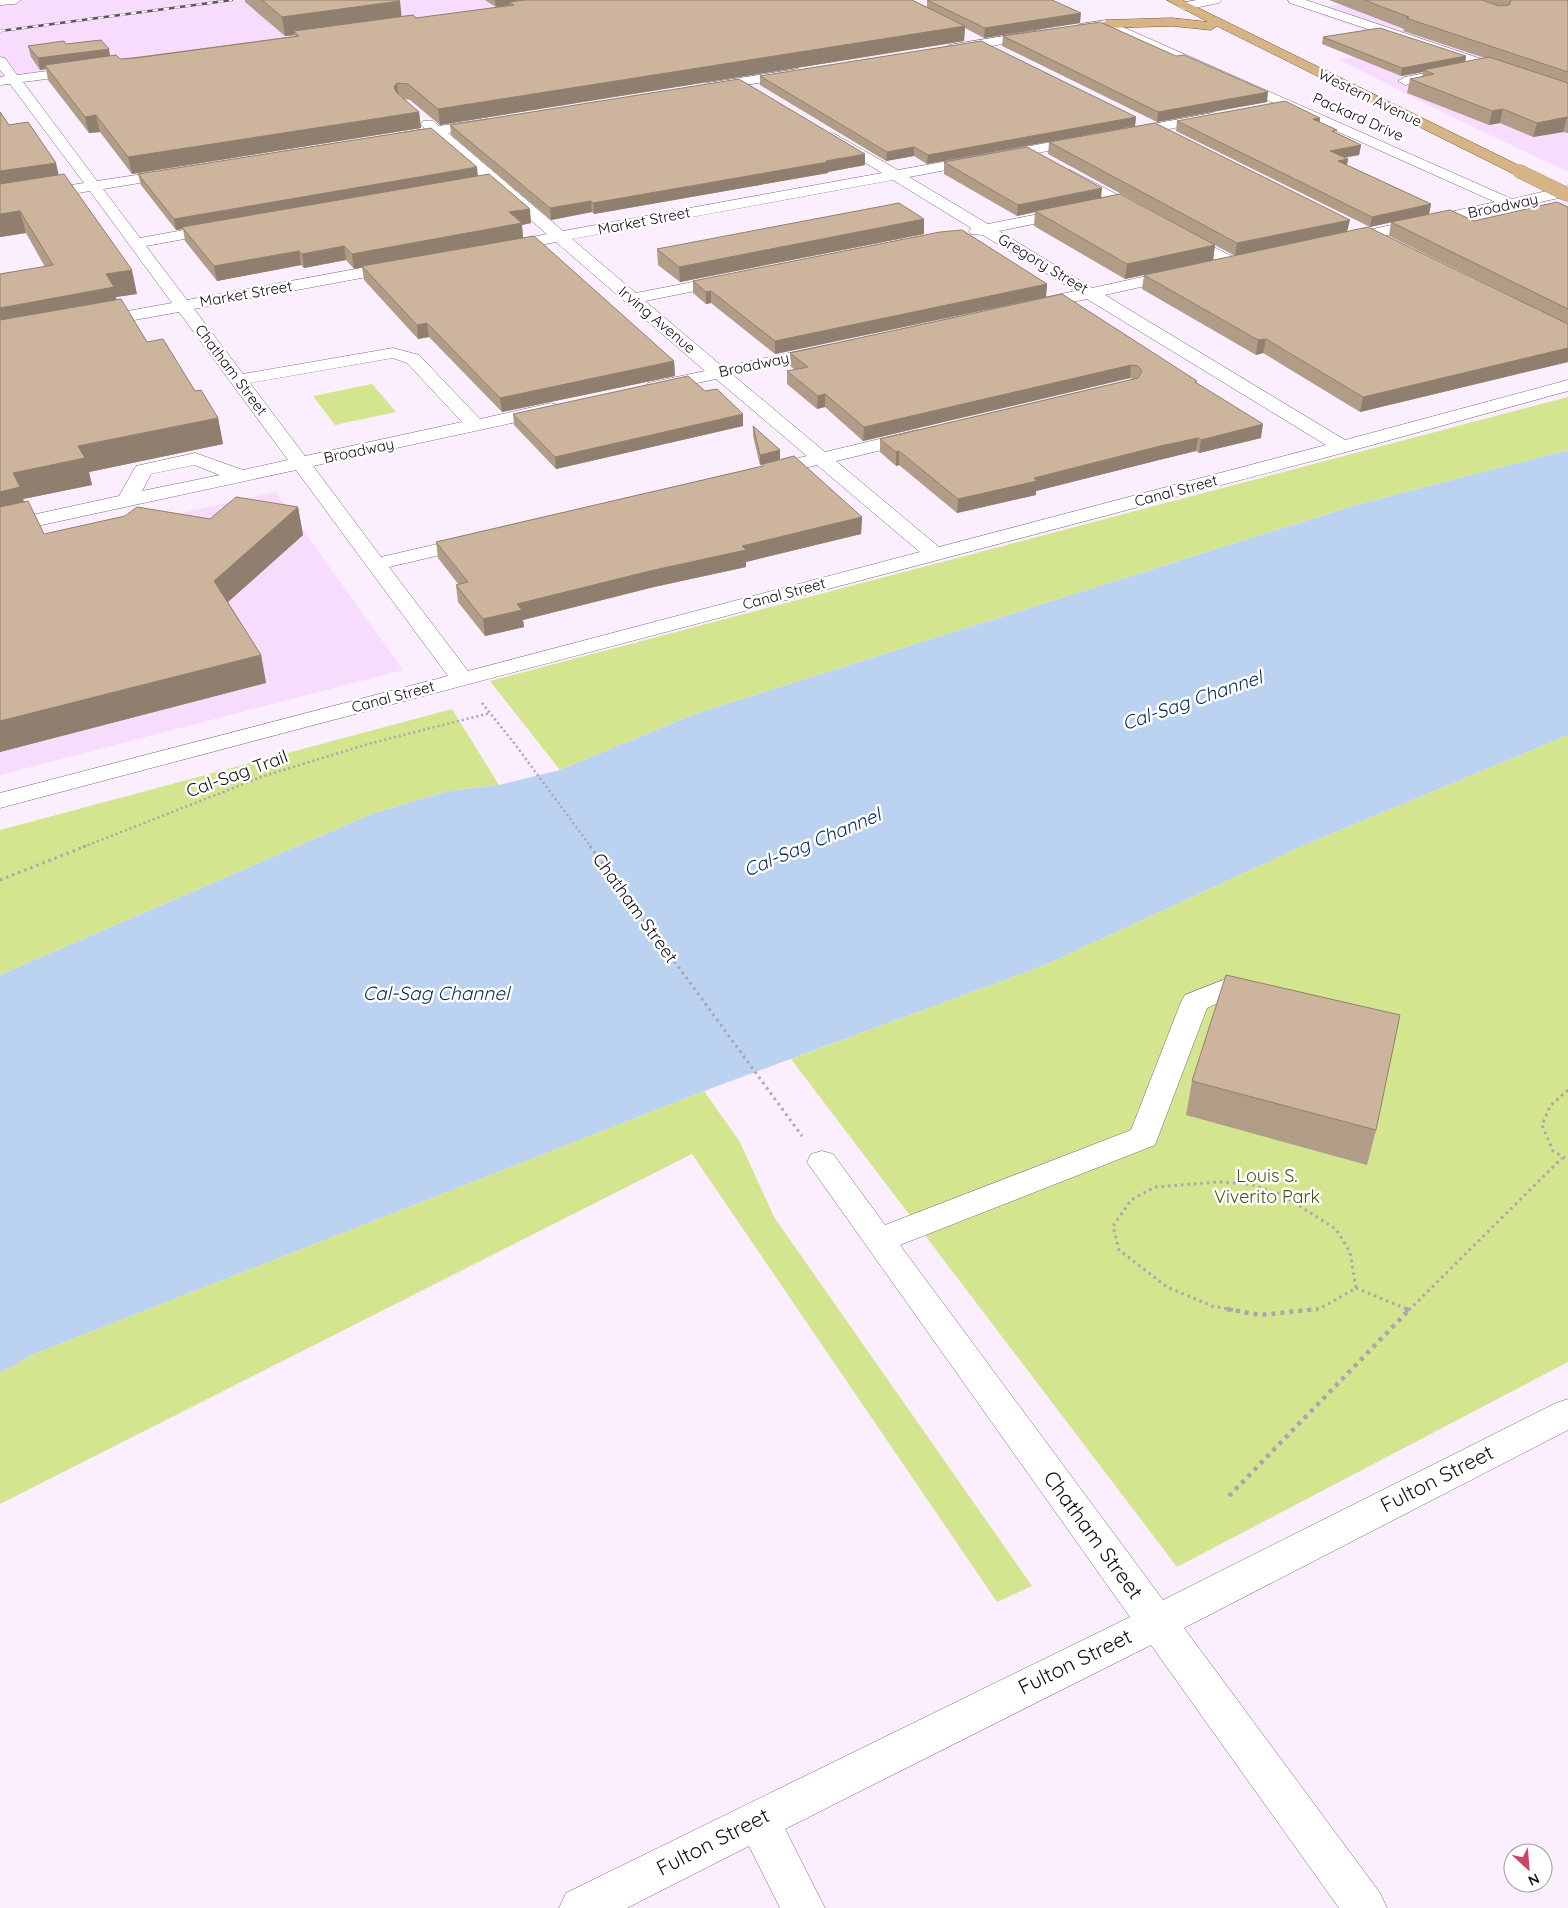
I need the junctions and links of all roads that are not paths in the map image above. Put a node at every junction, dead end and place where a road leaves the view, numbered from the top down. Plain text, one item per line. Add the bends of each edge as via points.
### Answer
1 (15, 0) edge
2 (1215, 0) edge
3 (1294, 0) edge
4 (0, 1) edge
5 (1172, 2) edge
6 (1153, 12) dead end
7 (1107, 24) junction
8 (1069, 30) edge
9 (1231, 30) junction
10 (1050, 33) edge
11 (962, 34) edge
12 (981, 44) junction
13 (935, 51) edge
14 (1004, 55) edge
15 (0, 61) edge
16 (1488, 65) junction
17 (93, 68) edge
18 (810, 71) edge
19 (1568, 77) edge
20 (7, 80) edge
21 (1405, 81) dead end
22 (1534, 81) junction
23 (742, 82) junction
24 (693, 90) edge
25 (759, 92) edge
26 (1568, 92) edge
27 (1288, 104) junction
28 (1260, 109) edge
29 (1231, 114) edge
30 (417, 115) dead end
31 (1137, 119) edge
32 (496, 122) edge
33 (819, 128) edge
34 (1155, 128) junction
35 (437, 131) junction
36 (1172, 136) edge
37 (388, 139) edge
38 (1027, 151) junction
39 (192, 171) edge
40 (895, 175) junction
41 (494, 181) junction
42 (475, 184) edge
43 (94, 186) junction
44 (1568, 193) edge
45 (0, 201) edge
46 (1121, 202) junction
47 (1512, 204) junction
48 (1102, 206) edge
49 (1082, 210) edge
50 (232, 226) edge
51 (1350, 226) edge
52 (986, 230) junction
53 (957, 235) edge
54 (1367, 235) junction
55 (559, 237) junction
56 (136, 243) junction
57 (1329, 243) edge
58 (1394, 248) edge
59 (492, 249) edge
60 (1252, 259) edge
61 (1233, 263) junction
62 (414, 264) edge
63 (747, 276) edge
64 (1090, 293) junction
65 (632, 299) junction
66 (183, 306) junction
67 (1012, 310) edge
68 (77, 325) edge
69 (846, 346) edge
70 (719, 373) junction
71 (238, 380) junction
72 (1568, 385) edge
73 (641, 390) edge
74 (563, 406) edge
75 (475, 425) junction
76 (937, 431) edge
77 (1343, 447) junction
78 (821, 458) junction
79 (300, 463) junction
80 (242, 476) junction
81 (745, 477) edge
82 (127, 501) junction
83 (0, 528) edge
84 (487, 538) edge
85 (935, 554) junction
86 (376, 564) junction
87 (462, 679) junction
88 (0, 801) edge
89 (1281, 1002) edge
90 (822, 1162) dead end
91 (880, 1240) junction
92 (1568, 1413) edge
93 (1156, 1623) junction
94 (758, 1820) junction
95 (581, 1908) edge
96 (803, 1908) edge
97 (1365, 1908) edge

1 - 4 street
2 - 5 street
3 - 16 street
5 - 9 main road, Western Avenue
6 - 7 main road via 1141,18
7 - 8 street
7 - 9 main road via 1194,23
7 - 27 street, Packard Drive
9 - 44 main road, Western Avenue, bridge
10 - 12 street
11 - 12 street
12 - 13 street
12 - 14 street
15 - 20 street, Chatham Street
16 - 21 street
16 - 22 street
17 - 20 street
18 - 23 street
19 - 22 street
20 - 43 street, Chatham Street
22 - 26 street
23 - 24 street
23 - 25 street
27 - 28 street
27 - 47 street, Packard Drive
29 - 34 street, Market Street
30 - 35 street, Irving Avenue
31 - 34 street
32 - 35 street
33 - 40 street, Gregory Street
34 - 36 street
34 - 38 street, Market Street
35 - 37 street
35 - 41 street, Irving Avenue
38 - 40 street, Market Street
38 - 46 street
39 - 43 street
40 - 52 street, Gregory Street
40 - 55 street, Market Street
41 - 42 street
41 - 55 street, Irving Avenue
43 - 45 street
43 - 56 street, Chatham Street
44 - 47 street, Broadway
46 - 48 street
46 - 61 street
47 - 54 street, Broadway
49 - 52 street
50 - 56 street
51 - 54 street
52 - 53 street
52 - 64 street, Gregory Street
54 - 57 street, Broadway
54 - 58 street
55 - 59 street, Market Street
55 - 65 street, Irving Avenue
56 - 66 street, Chatham Street
60 - 61 street
61 - 64 street
62 - 66 street, Market Street
63 - 65 street
64 - 67 street
64 - 77 street, Gregory Street
65 - 70 street, Irving Avenue
66 - 68 street, Market Street
66 - 71 street, Chatham Street
69 - 70 street, Broadway
70 - 73 street, Broadway
70 - 78 street, Irving Avenue
71 - 75 street via 374,355 403,355 413,359
71 - 79 street, Chatham Street
72 - 77 street, Canal Street
74 - 75 street, Broadway
75 - 79 street, Broadway
76 - 78 street
77 - 85 street, Canal Street
78 - 81 street
78 - 85 street, Irving Avenue
79 - 80 street, Broadway
79 - 86 street, Chatham Street
80 - 82 street, Broadway
80 - 82 street via 195,459 143,470
82 - 83 street, Broadway
84 - 86 street
85 - 87 street, Canal Street
86 - 87 street, Chatham Street
87 - 88 street, Canal Street
89 - 91 street via 1223,989 1195,1002 1144,1137
90 - 91 street, Chatham Street
91 - 93 street, Chatham Street
92 - 93 street, Fulton Street
93 - 94 street, Fulton Street
93 - 97 street, Chatham Street
94 - 95 street, Fulton Street
94 - 96 street

